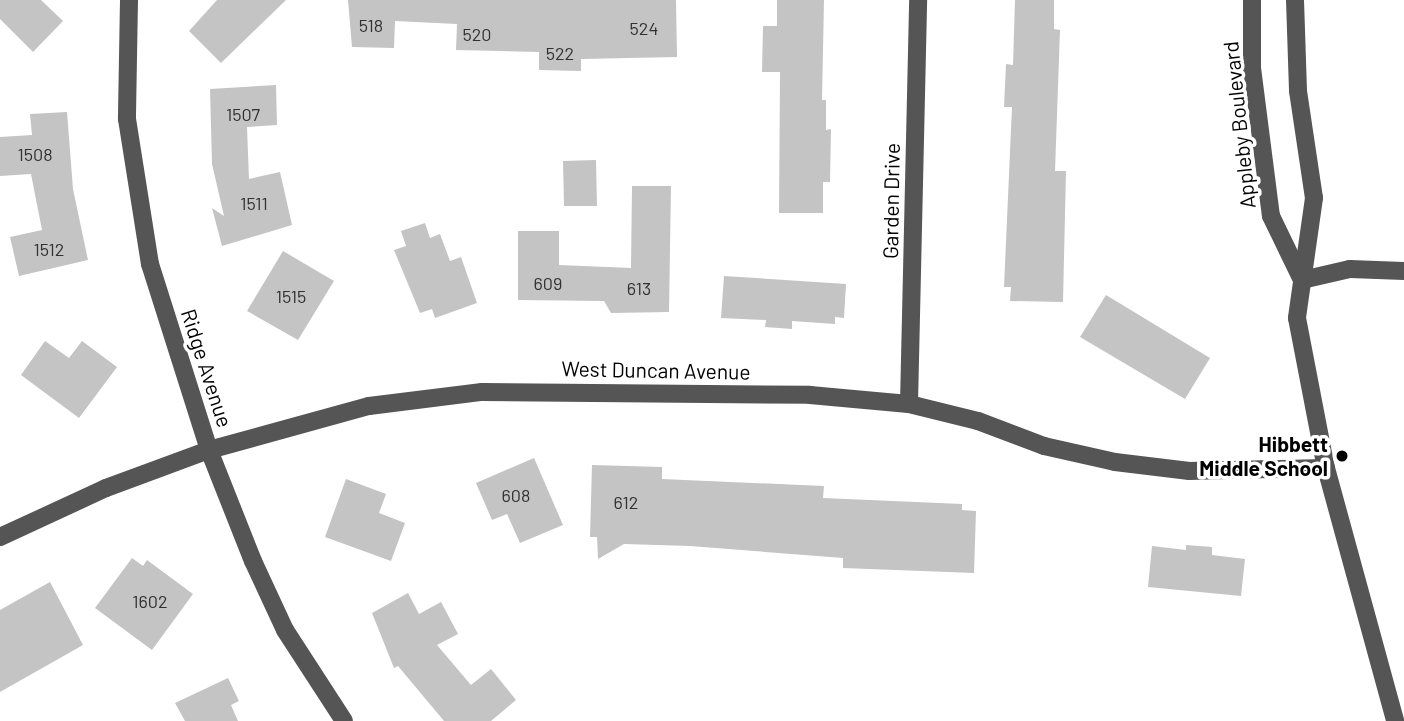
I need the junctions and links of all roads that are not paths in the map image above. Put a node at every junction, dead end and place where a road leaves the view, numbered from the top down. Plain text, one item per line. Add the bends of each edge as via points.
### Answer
1 (129, 0) edge
2 (918, 0) edge
3 (1252, 0) edge
4 (1295, 0) edge
5 (1404, 271) edge
6 (1302, 280) junction
7 (909, 404) junction
8 (209, 450) junction
9 (1326, 468) junction
10 (0, 537) edge
11 (344, 721) edge
12 (1395, 721) edge

1 - 8 street, Ridge Avenue via 128,119 135,188 150,264
2 - 7 street, Garden Drive
3 - 6 street, Appleby Boulevard via 1252,68 1271,216
4 - 6 street via 1298,91 1314,198
5 - 6 street via 1350,269
6 - 9 street via 1297,318
7 - 8 street, West Duncan Avenue via 810,395 482,392 369,406
7 - 9 street, West Duncan Avenue via 978,421 1044,446 1115,462 1189,471
8 - 10 street, West Duncan Avenue via 106,488
8 - 11 street, Ridge Avenue via 285,630
9 - 12 street

